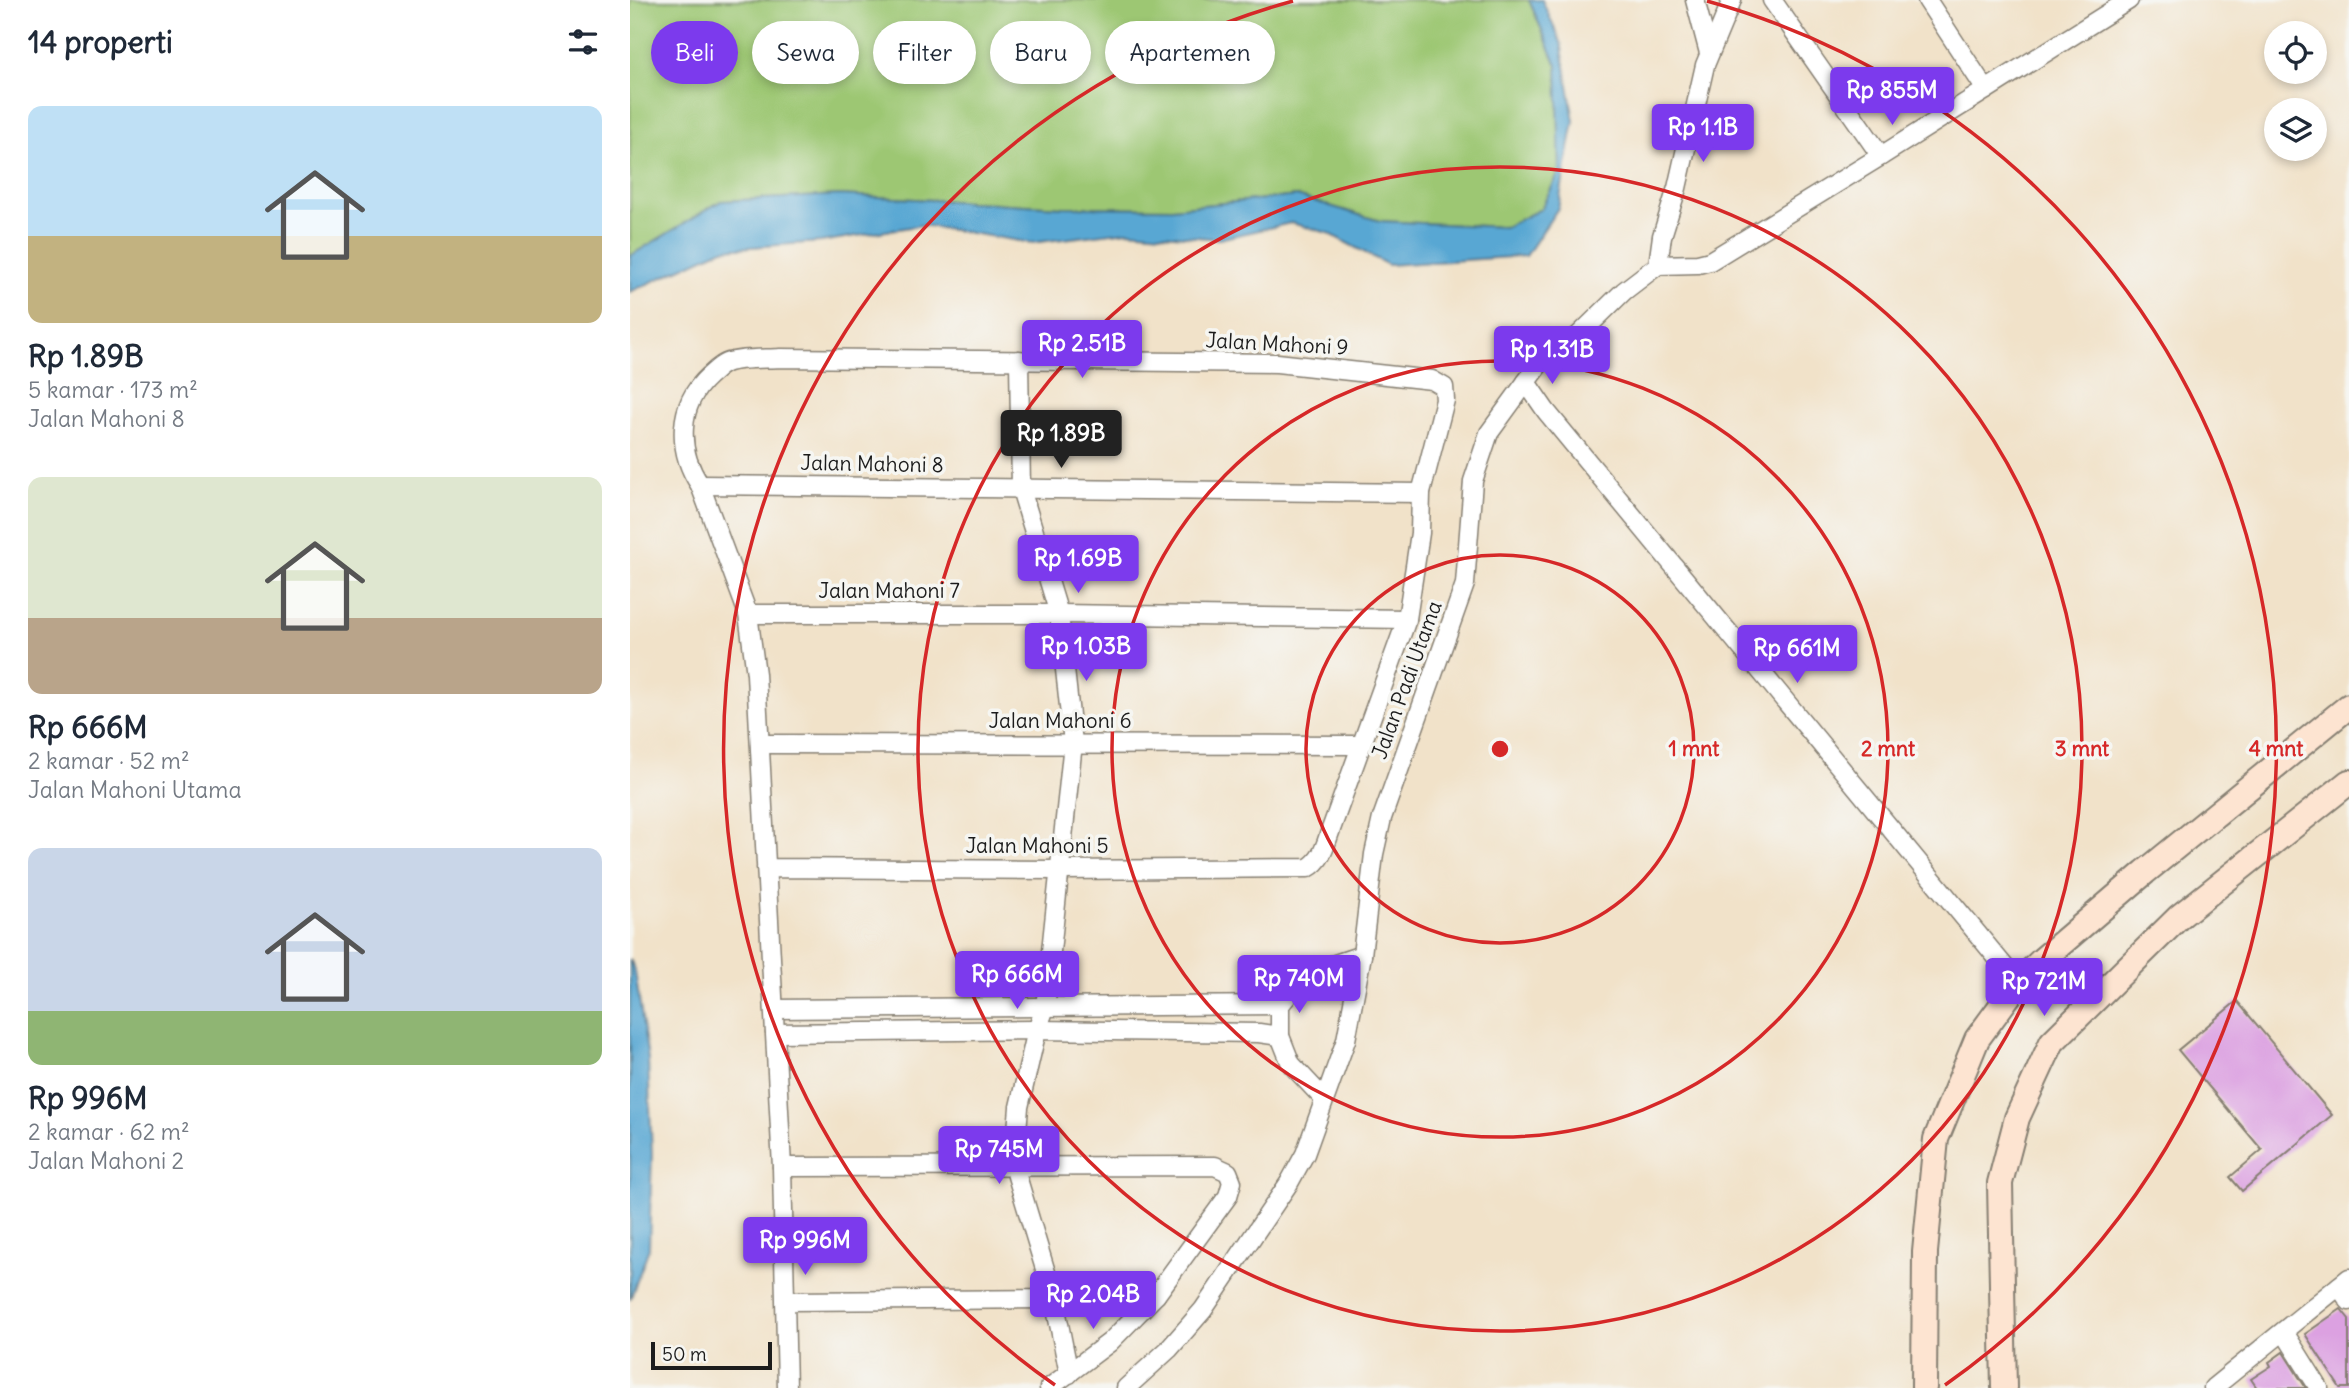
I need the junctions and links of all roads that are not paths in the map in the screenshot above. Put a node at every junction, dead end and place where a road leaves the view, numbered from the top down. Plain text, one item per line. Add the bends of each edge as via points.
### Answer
1 (1695, 0) edge
2 (1732, 0) edge
3 (1772, 0) edge
4 (1927, 0) edge
5 (2129, 0) edge
6 (1709, 53) junction
7 (1986, 90) junction
8 (1881, 156) junction
9 (1658, 265) junction
10 (1019, 360) junction
11 (1526, 382) junction
12 (700, 485) junction
13 (1021, 489) junction
14 (1422, 493) junction
15 (748, 614) junction
16 (1059, 614) junction
17 (1407, 619) junction
18 (2349, 706) edge
19 (1073, 743) junction
20 (760, 744) junction
21 (1360, 745) junction
22 (2349, 782) edge
23 (766, 868) junction
24 (1061, 870) junction
25 (1362, 956) junction
26 (2018, 983) junction
27 (1280, 1005) junction
28 (1045, 1008) junction
29 (774, 1009) junction
30 (1037, 1030) junction
31 (775, 1033) junction
32 (1280, 1036) junction
33 (1324, 1099) junction
34 (1014, 1166) junction
35 (782, 1167) junction
36 (2344, 1282) edge
37 (1156, 1295) junction
38 (1054, 1299) junction
39 (787, 1301) junction
40 (2349, 1301) edge
41 (2284, 1332) junction
42 (1069, 1374) junction
43 (2224, 1385) edge
44 (787, 1388) edge
45 (1049, 1388) edge
46 (1126, 1388) edge
47 (1924, 1388) edge
48 (2004, 1388) edge
49 (2319, 1388) edge

1 - 6 street
2 - 6 street
3 - 8 street
4 - 7 street
5 - 7 street
6 - 9 street
7 - 8 street
8 - 9 street via 1710,261
9 - 11 street, Jalan Padi Utama via 1578,336 1540,363
10 - 12 street, Jalan Mahoni 9 via 779,358 727,362 700,384 683,421 688,459
10 - 13 street
10 - 14 street, Jalan Mahoni 9 via 1276,363 1432,380 1444,387 1445,400
11 - 25 street, Jalan Padi Utama via 1489,433 1472,481 1465,584 1382,818
11 - 26 street
12 - 13 street, Jalan Mahoni 8
12 - 15 street
13 - 14 street, Jalan Mahoni 8
13 - 16 street
14 - 17 street
15 - 16 street, Jalan Mahoni 7
15 - 20 street
16 - 17 street, Jalan Mahoni 7
16 - 19 street
17 - 21 street
18 - 26 street via 2145,872
19 - 20 street, Jalan Mahoni 6
19 - 21 street, Jalan Mahoni 6
19 - 24 street
20 - 23 street
21 - 24 street, Jalan Mahoni 5 via 1321,857 1308,868
22 - 48 street via 2179,918 2052,1042 2017,1118 2000,1183
23 - 24 street, Jalan Mahoni 5
23 - 29 street
24 - 28 street
25 - 27 street via 1314,971
25 - 33 street, Jalan Padi Utama via 1346,1040
26 - 47 street via 1977,1039 1936,1139 1925,1252
27 - 28 street
27 - 32 street
28 - 29 street
28 - 30 street
29 - 31 street
30 - 31 street
30 - 32 street
30 - 34 street via 1019,1107
31 - 35 street
32 - 33 street via 1292,1064
33 - 46 street, Jalan Padi Utama via 1305,1154 1234,1267 1169,1349
34 - 35 street
34 - 37 street via 1215,1166 1228,1172 1232,1182 1228,1196
34 - 38 street
35 - 39 street
36 - 40 street
36 - 41 street
37 - 38 street
37 - 42 street via 1110,1342
38 - 39 street
38 - 42 street
39 - 44 street
41 - 43 street
41 - 49 street
42 - 45 street

